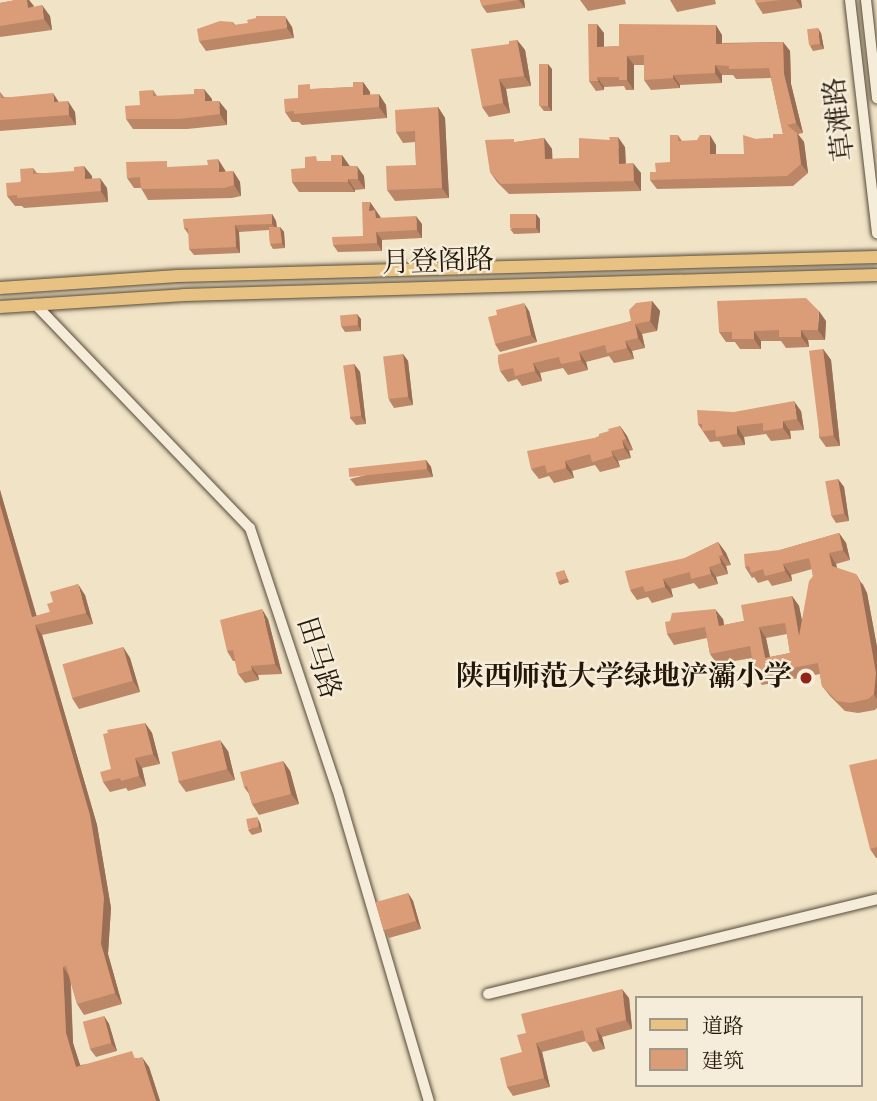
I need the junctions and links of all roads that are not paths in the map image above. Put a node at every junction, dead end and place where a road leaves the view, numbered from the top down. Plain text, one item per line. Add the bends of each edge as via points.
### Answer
1 (850, 0) edge
2 (866, 0) edge
3 (877, 98) edge
4 (877, 233) edge
5 (877, 257) edge
6 (877, 275) edge
7 (0, 288) edge
8 (35, 304) junction
9 (0, 307) edge
10 (877, 899) edge
11 (488, 994) dead end
12 (429, 1101) edge

1 - 4 street, 草滩路
2 - 3 street, 草滩路
5 - 7 main road, 月登阁路 via 192,276
6 - 8 main road, 月登阁路 via 184,295
8 - 9 main road, 月登阁路
8 - 12 street, 田马路 via 250,528 337,789
10 - 11 street

